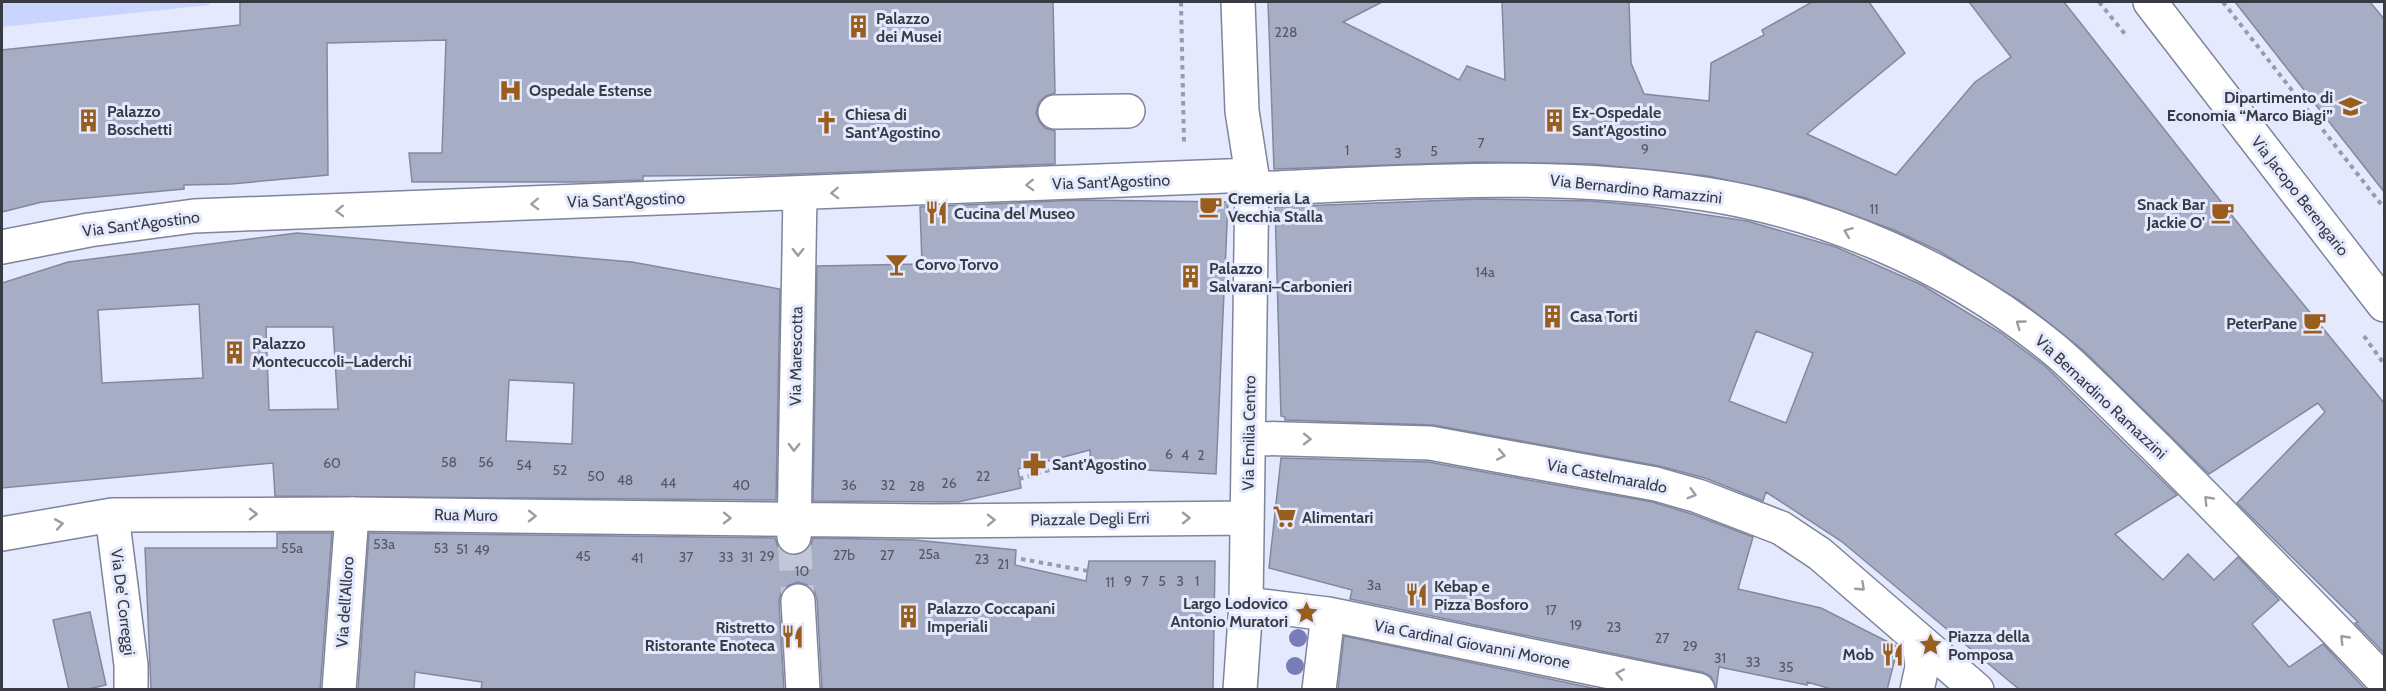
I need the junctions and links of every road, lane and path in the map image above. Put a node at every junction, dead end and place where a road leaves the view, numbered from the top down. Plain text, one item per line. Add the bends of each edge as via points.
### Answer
1 (1181, 2) edge
2 (1238, 2) edge
3 (2150, 2) edge
4 (2223, 2) edge
5 (1128, 111) dead end
6 (1055, 112) dead end
7 (1185, 179) junction
8 (1252, 182) junction
9 (800, 194) junction
10 (2385, 208) edge
11 (2, 247) edge
12 (2385, 305) edge
13 (1249, 438) junction
14 (1091, 458) dead end
15 (1019, 479) dead end
16 (352, 514) junction
17 (112, 515) junction
18 (1247, 518) junction
19 (932, 521) joint
20 (793, 528) junction
21 (2, 534) edge
22 (1015, 558) dead end
23 (1088, 572) dead end
24 (798, 601) tunnel mouth
25 (1245, 604) junction
26 (1328, 614) junction
27 (1919, 641) junction
28 (2385, 681) edge
29 (131, 690) edge
30 (339, 690) edge
31 (803, 690) edge
32 (1240, 690) edge
33 (1319, 690) edge
34 (1698, 690) edge
35 (1917, 690) edge
36 (1977, 690) edge

1 - 7 path
2 - 8 street, Via Emilia Centro via 1242,111
3 - 12 street, Via Jacopo Berengario
4 - 10 path
5 - 6 street
7 - 8 street, Via Sant'Agostino
7 -> 9 street, Via Sant'Agostino
8 - 13 street, Via Emilia Centro
28 -> 8 street, Via Bernardino Ramazzini via 2142,433 2052,347 1961,287 1895,251 1808,217 1770,207 1640,186 1493,178
9 -> 11 street, Via Sant'Agostino via 194,216
9 -> 20 street, Via Marescotta
13 - 18 street, Via Emilia Centro
13 -> 27 street, Via Castelmaraldo via 1430,443 1656,484 1698,496 1781,528 1854,581
14 - 15 path
17 -> 16 street, Rua Muro
16 -> 20 street, Rua Muro
16 - 30 street, Via dell’Alloro
21 -> 17 street, Rua Muro
17 - 29 street, Via De' Correggi
19 -> 18 street, Piazzale Degli Erri
18 - 25 street, Via Emilia Centro
19 - 20 street, Rua Muro
22 - 23 path
24 - 31 street
25 - 26 street, Via Cardinal Giovanni Morone
25 - 32 street, Via Emilia Centro
26 - 33 street
34 -> 26 street, Via Cardinal Giovanni Morone
27 - 35 street via 1922,667
27 - 36 street, Via Castelmaraldo

